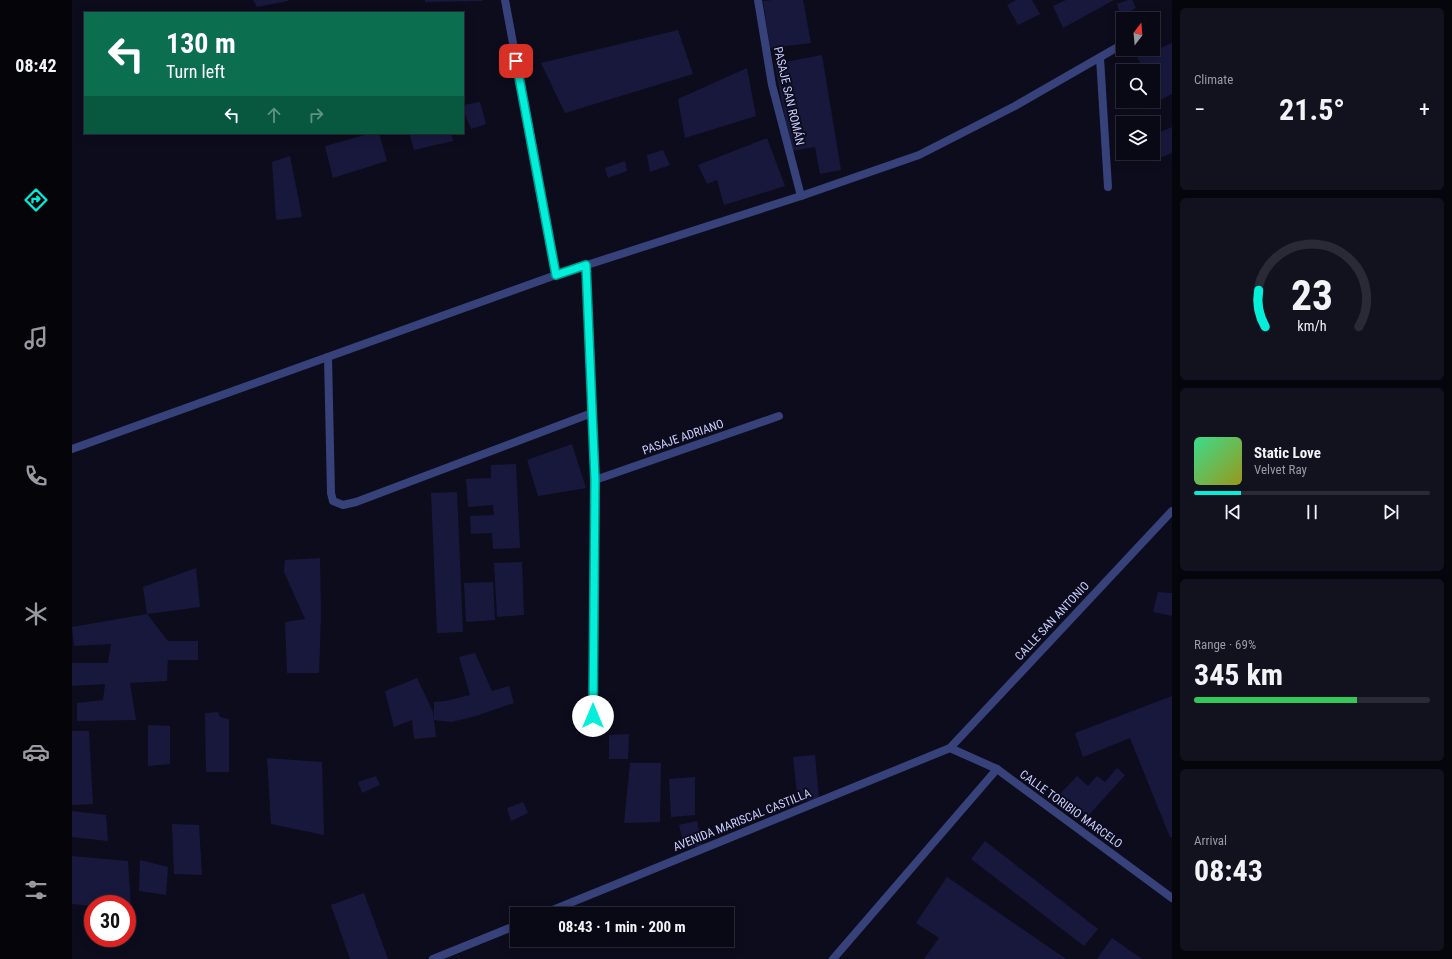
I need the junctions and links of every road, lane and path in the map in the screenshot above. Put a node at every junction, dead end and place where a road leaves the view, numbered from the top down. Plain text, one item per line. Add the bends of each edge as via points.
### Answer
1 (505, 0) edge
2 (758, 0) edge
3 (1116, 48) edge
4 (1100, 58) junction
5 (1108, 187) dead end
6 (801, 196) junction
7 (586, 265) junction
8 (556, 275) junction
9 (328, 357) junction
10 (592, 413) junction
11 (779, 416) dead end
12 (72, 449) edge
13 (595, 480) junction
14 (1172, 511) edge
15 (593, 716) dead end
16 (950, 748) junction
17 (997, 769) junction
18 (1172, 898) edge
19 (560, 907) edge
20 (510, 928) edge
21 (433, 959) edge
22 (833, 959) edge

1 - 8 street
2 - 6 street, PASAJE SAN ROMÁN via 772,85
3 - 4 street
4 - 5 street
4 - 6 street via 1015,106 919,155
6 - 7 street
7 - 8 street
7 - 10 street
8 - 9 street
9 - 10 street via 331,493 333,501 343,505
9 - 12 street
10 - 13 street
11 - 13 street, PASAJE ADRIANO
13 - 15 street
14 - 16 street, CALLE SAN ANTONIO
16 - 17 street, CALLE TORIBIO MARCELO
16 - 19 street, AVENIDA MARISCAL CASTILLA
17 - 18 street, CALLE TORIBIO MARCELO
17 - 22 street
20 - 21 street

